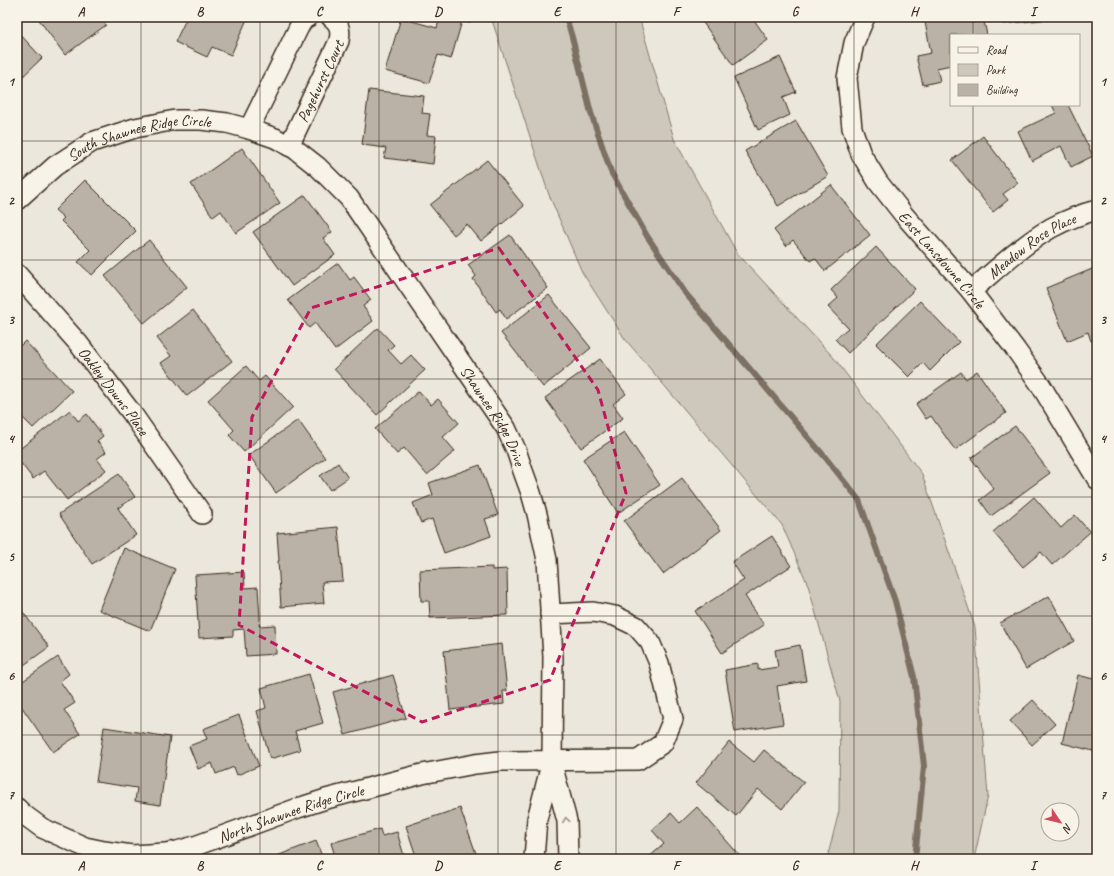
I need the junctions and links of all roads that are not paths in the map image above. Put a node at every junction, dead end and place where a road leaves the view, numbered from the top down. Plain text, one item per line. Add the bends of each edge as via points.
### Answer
1 (308, 17) edge
2 (331, 17) edge
3 (860, 19) edge
4 (249, 129) junction
5 (282, 142) junction
6 (17, 200) edge
7 (1097, 210) edge
8 (17, 274) edge
9 (971, 291) junction
10 (1097, 479) edge
11 (202, 514) dead end
12 (550, 614) junction
13 (552, 760) junction
14 (17, 808) edge
15 (84, 853) edge
16 (132, 857) edge
17 (534, 859) edge
18 (568, 859) edge

1 - 4 street via 300,25
2 - 5 street, Pagehurst Court via 339,26 339,41
3 - 9 street, East Lansdowne Circle via 847,78 852,128 861,154 878,182 904,215
4 - 5 street, South Shawnee Ridge Circle
4 - 6 street, South Shawnee Ridge Circle via 201,120 175,120 135,128 92,142 55,166
5 - 12 street, Shawnee Ridge Drive via 318,167 349,198 506,428 537,514 547,560
7 - 9 street, Meadow Rose Place via 1080,214 1051,228 1022,248
8 - 11 street, Oakley Downs Place via 78,343
9 - 10 street, East Lansdowne Circle via 1040,384
12 - 13 street, Shawnee Ridge Drive via 553,657
12 - 13 street, North Shawnee Ridge Circle via 593,612 615,616 636,626 650,642 659,663 673,719 663,743 638,760
13 - 16 street, North Shawnee Ridge Circle via 500,761 422,774 326,799 185,850
13 - 17 street, Shawnee Ridge Drive via 538,819
18 -> 13 street, Shawnee Ridge Drive via 567,820
14 - 15 street, North Shawnee Ridge Circle via 42,828
15 - 16 street, North Shawnee Ridge Circle via 104,851

